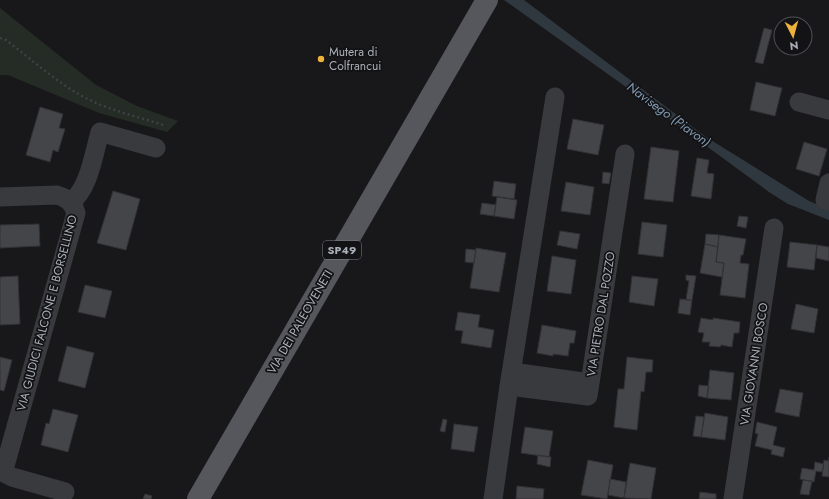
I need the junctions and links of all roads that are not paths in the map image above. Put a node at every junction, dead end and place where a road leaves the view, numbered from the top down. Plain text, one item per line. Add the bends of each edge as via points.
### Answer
1 (487, 0) edge
2 (556, 97) dead end
3 (799, 102) dead end
4 (829, 110) edge
5 (156, 148) dead end
6 (625, 154) dead end
7 (829, 183) edge
8 (0, 197) edge
9 (829, 201) edge
10 (71, 202) junction
11 (774, 228) dead end
12 (511, 379) junction
13 (0, 471) edge
14 (0, 484) edge
15 (64, 492) dead end
16 (198, 499) edge
17 (494, 499) edge
18 (733, 499) edge

1 - 16 main road, VIA DEI PALEOVENETI / SP49
2 - 12 street
3 - 4 street
5 - 10 street via 100,132 85,184
6 - 12 street, VIA PIETRO DAL POZZO via 589,389
7 - 9 street via 825,200
8 - 10 street, VIA GIUDICI FALCONE E BORSELLINO via 57,195
10 - 13 street, VIA GIUDICI FALCONE E BORSELLINO via 76,213 5,466
11 - 18 street, VIA GIOVANNI BOSCO
12 - 17 street
13 - 14 street, VIA GIUDICI FALCONE E BORSELLINO
13 - 15 street

